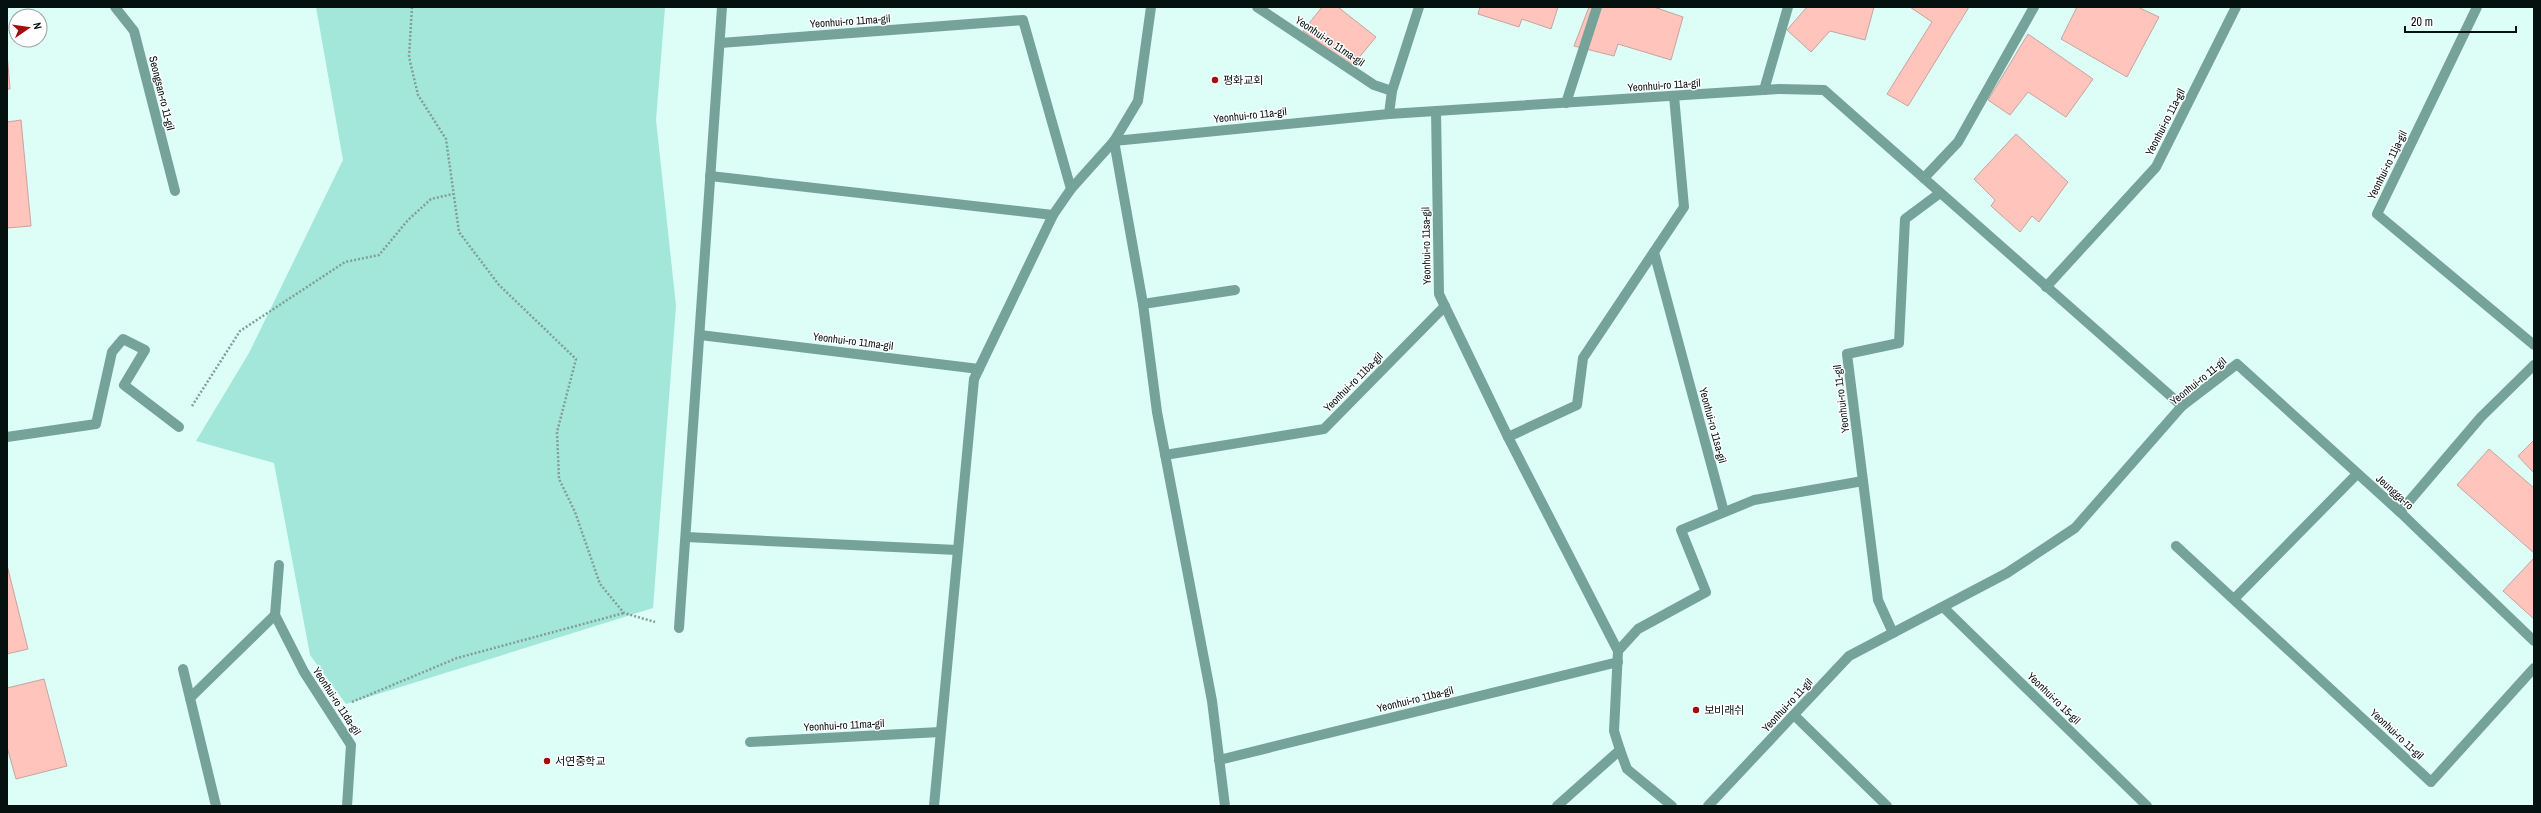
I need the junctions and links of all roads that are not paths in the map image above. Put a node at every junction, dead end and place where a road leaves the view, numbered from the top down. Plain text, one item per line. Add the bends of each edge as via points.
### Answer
1 (115, 7) edge
2 (722, 7) edge
3 (1150, 7) edge
4 (1257, 7) edge
5 (1419, 7) edge
6 (1597, 7) edge
7 (1788, 7) edge
8 (2034, 7) edge
9 (2236, 7) edge
10 (2477, 7) edge
11 (720, 43) junction
12 (1764, 90) junction
13 (1392, 91) junction
14 (1674, 96) junction
15 (1566, 103) junction
16 (1436, 111) junction
17 (1389, 114) junction
18 (1114, 141) junction
19 (710, 176) junction
20 (1924, 178) junction
21 (1071, 189) junction
22 (175, 191) dead end
23 (1940, 193) junction
24 (1053, 215) junction
25 (1654, 252) junction
26 (2046, 287) junction
27 (1235, 290) dead end
28 (1143, 304) junction
29 (1445, 306) junction
30 (700, 335) junction
31 (2534, 344) edge
32 (2237, 364) joint
33 (2534, 365) edge
34 (979, 369) junction
35 (2182, 406) junction
36 (179, 427) road end
37 (7, 437) edge
38 (1508, 437) junction
39 (1165, 454) junction
40 (2357, 474) junction
41 (1863, 481) junction
42 (1724, 512) junction
43 (2400, 512) junction
44 (686, 537) junction
45 (2176, 546) dead end
46 (957, 550) junction
47 (279, 565) dead end
48 (2234, 599) junction
49 (1943, 607) junction
50 (275, 615) junction
51 (679, 628) road end
52 (1893, 633) junction
53 (2534, 641) edge
54 (1618, 656) junction
55 (2534, 668) edge
56 (183, 669) dead end
57 (190, 698) junction
58 (1794, 715) junction
59 (940, 732) junction
60 (750, 742) dead end
61 (1620, 750) junction
62 (1219, 760) junction
63 (216, 806) edge
64 (347, 806) edge
65 (934, 806) edge
66 (1224, 806) edge
67 (1557, 806) edge
68 (1672, 806) edge
69 (1708, 806) edge
70 (1887, 806) edge
71 (2147, 806) edge

1 - 22 street, Seongsan-ro 11-gil via 134,31
2 - 11 street
3 - 18 street via 1138,101
4 - 13 street, Yeonhui-ro 11ma-gil via 1374,85
5 - 13 street
6 - 15 street
7 - 12 street
8 - 20 street via 1958,142
9 - 26 street, Yeonhui-ro 11a-gil via 2156,167
10 - 31 street, Yeonhui-ro 11ja-gil via 2377,214
11 - 19 street
11 - 21 street, Yeonhui-ro 11ma-gil via 1023,20
12 - 14 street, Yeonhui-ro 11a-gil
12 - 20 street, Yeonhui-ro 11a-gil via 1824,90
13 - 17 street
14 - 15 street, Yeonhui-ro 11a-gil
14 - 25 street via 1684,207
15 - 16 street, Yeonhui-ro 11a-gil
16 - 17 street, Yeonhui-ro 11a-gil
16 - 29 street, Yeonhui-ro 11sa-gil via 1439,294
17 - 18 street, Yeonhui-ro 11a-gil
18 - 21 street
18 - 28 street
19 - 24 street
19 - 30 street
20 - 23 street, Yeonhui-ro 11a-gil
21 - 24 street
23 - 26 street, Yeonhui-ro 11a-gil
23 - 41 street, Yeonhui-ro 11-gil via 1905,219 1899,343 1847,354
24 - 34 street
25 - 38 street via 1584,358 1577,405
25 - 42 street, Yeonhui-ro 11sa-gil
26 - 35 street, Yeonhui-ro 11a-gil
27 - 28 street
28 - 39 street
29 - 38 street, Yeonhui-ro 11sa-gil
29 - 39 street, Yeonhui-ro 11ba-gil via 1324,428
30 - 34 street, Yeonhui-ro 11ma-gil
30 - 44 street
32 - 35 street, Yeonhui-ro 11-gil
32 - 40 street, Jeungga-ro
33 - 43 street via 2481,417
34 - 46 street via 974,379
35 - 49 street, Yeonhui-ro 11-gil via 2075,528 2007,573
36 - 37 street via 124,384 145,350 123,338 112,352 96,424
38 - 54 street, Yeonhui-ro 11sa-gil
39 - 62 street via 1212,701
40 - 43 street, Jeungga-ro
40 - 48 street
41 - 42 street via 1754,500
41 - 52 street, Yeonhui-ro 11-gil via 1878,600
42 - 54 street via 1681,530 1706,592 1638,628
43 - 53 street, Jeungga-ro
44 - 46 street
44 - 51 street
45 - 48 street, Yeonhui-ro 11-gil
46 - 59 street
47 - 50 street
48 - 55 street, Yeonhui-ro 11-gil via 2431,782
49 - 52 street, Yeonhui-ro 11-gil
49 - 71 street, Yeonhui-ro 15-gil
50 - 57 street
50 - 64 street, Yeonhui-ro 11da-gil via 304,672 351,745
52 - 58 street, Yeonhui-ro 11-gil via 1849,656
54 - 61 street via 1614,731
54 - 62 street, Yeonhui-ro 11ba-gil
56 - 57 street
57 - 63 street
58 - 69 street, Yeonhui-ro 11-gil
58 - 70 street
59 - 60 street, Yeonhui-ro 11ma-gil
59 - 65 street
61 - 67 street
61 - 68 street via 1627,769
62 - 66 street

